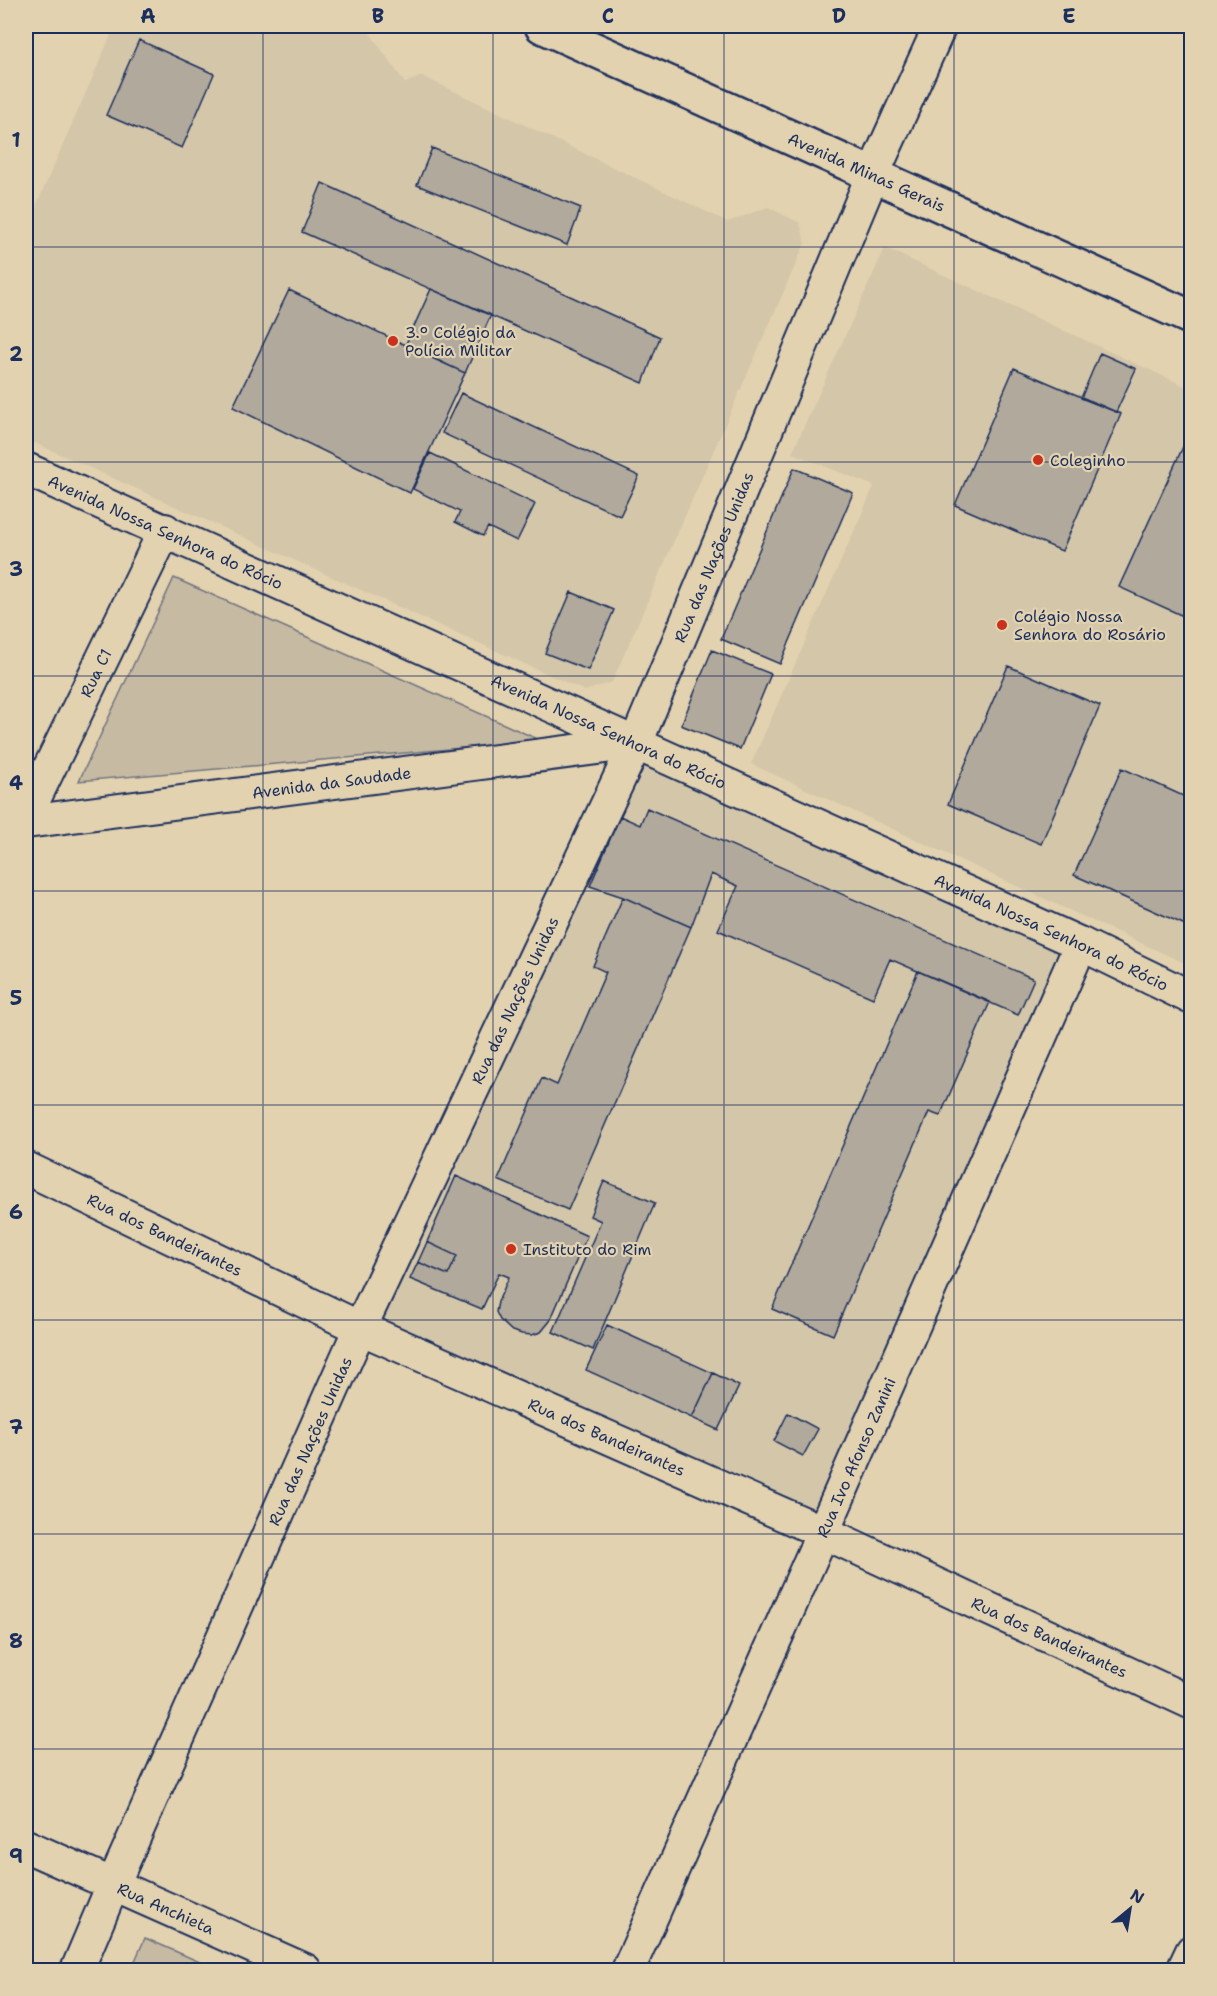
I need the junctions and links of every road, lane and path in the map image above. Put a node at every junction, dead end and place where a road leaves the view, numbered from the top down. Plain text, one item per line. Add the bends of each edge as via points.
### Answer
1 (542, 26) edge
2 (940, 26) edge
3 (873, 174) junction
4 (1191, 318) edge
5 (26, 469) edge
6 (165, 530) junction
7 (636, 743) junction
8 (26, 816) edge
9 (26, 822) edge
10 (1080, 944) junction
11 (1191, 998) edge
12 (26, 1168) edge
13 (360, 1328) junction
14 (823, 1532) junction
15 (1191, 1703) edge
16 (26, 1846) edge
17 (113, 1885) junction
18 (1191, 1951) edge
19 (77, 1971) edge
20 (305, 1971) edge
21 (628, 1971) edge
22 (1183, 1971) edge

1 - 3 street, Avenida Minas Gerais
2 - 3 street, Rua das Nações Unidas
3 - 4 street, Avenida Minas Gerais
3 - 7 street, Rua das Nações Unidas
5 - 6 street, Avenida Nossa Senhora do Rócio
6 - 7 street, Avenida Nossa Senhora do Rócio
6 - 8 street, Rua C1
7 - 9 street, Avenida da Saudade
7 - 10 street, Avenida Nossa Senhora do Rócio
7 - 13 street, Rua das Nações Unidas
10 - 11 street, Avenida Nossa Senhora do Rócio
10 - 14 street, Rua Ivo Afonso Zanini
12 - 13 street, Rua dos Bandeirantes
13 - 14 street, Rua dos Bandeirantes
13 - 17 street, Rua das Nações Unidas
14 - 15 street, Rua dos Bandeirantes
14 - 21 street, Rua Ivo Afonso Zanini
16 - 17 street, Rua Anchieta
17 - 19 street, Rua das Nações Unidas
17 - 20 street, Rua Anchieta
18 - 22 street

